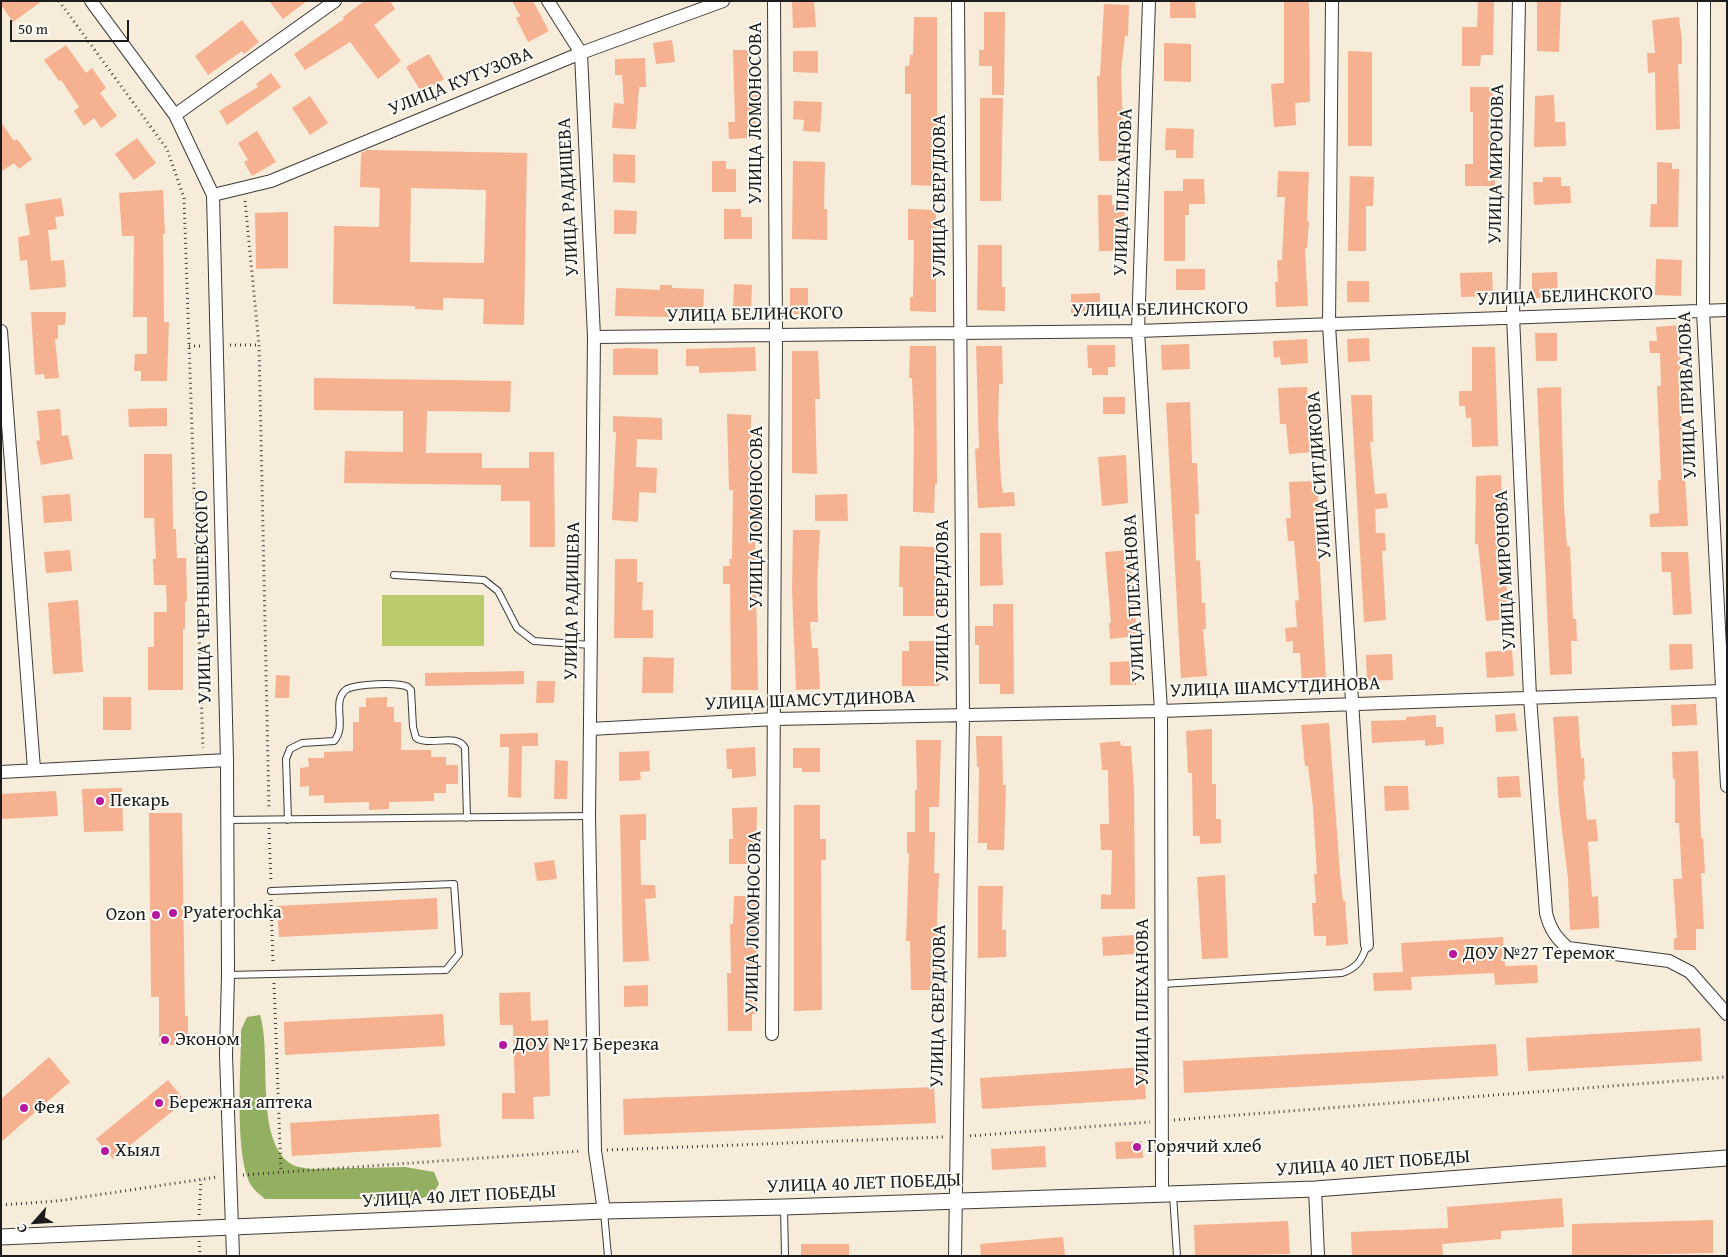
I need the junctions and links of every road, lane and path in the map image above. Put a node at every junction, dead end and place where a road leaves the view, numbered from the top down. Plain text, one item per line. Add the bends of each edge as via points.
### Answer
1 (59, 1) edge
2 (91, 1) edge
3 (548, 1) edge
4 (723, 1) edge
5 (774, 1) edge
6 (958, 1) edge
7 (1149, 1) edge
8 (1332, 1) edge
9 (1519, 1) edge
10 (1704, 1) edge
11 (332, 2) edge
12 (581, 53) junction
13 (175, 115) junction
14 (244, 188) junction
15 (213, 195) junction
16 (1727, 310) edge
17 (1703, 311) junction
18 (1513, 316) junction
19 (1329, 325) junction
20 (1138, 331) junction
21 (1, 332) edge
22 (960, 332) junction
23 (776, 333) junction
24 (594, 337) junction
25 (394, 575) dead end
26 (591, 645) junction
27 (1723, 695) edge
28 (1530, 697) junction
29 (1352, 704) junction
30 (1161, 711) junction
31 (963, 715) junction
32 (775, 719) junction
33 (590, 729) junction
34 (227, 760) junction
35 (204, 761) junction
36 (34, 769) junction
37 (1726, 770) edge
38 (1, 772) edge
39 (1727, 786) edge
40 (590, 816) junction
41 (467, 818) junction
42 (226, 820) junction
43 (269, 820) junction
44 (288, 820) junction
45 (271, 891) junction
46 (1366, 945) joint
47 (273, 974) junction
48 (228, 975) junction
49 (1162, 984) junction
50 (1727, 1014) edge
51 (772, 1034) dead end
52 (1727, 1077) edge
53 (1162, 1121) junction
54 (955, 1137) junction
55 (595, 1150) junction
56 (1727, 1158) edge
57 (281, 1172) junction
58 (230, 1176) junction
59 (1315, 1189) junction
60 (1168, 1193) junction
61 (954, 1201) junction
62 (1, 1205) edge
63 (784, 1207) junction
64 (604, 1211) junction
65 (232, 1228) junction
66 (1, 1237) edge
67 (233, 1256) edge
68 (608, 1256) edge
69 (785, 1256) edge
70 (955, 1256) edge
71 (1177, 1256) edge
72 (1318, 1256) edge

1 - 35 path via 167,149 184,198
2 - 13 street, УЛИЦА ЧЕРНЫШЕВСКОГО
3 - 12 street, УЛИЦА РАДИЩЕВА
4 - 12 street, УЛИЦА КУТУЗОВА
5 - 23 street, УЛИЦА ЛОМОНОСОВА
6 - 22 street, УЛИЦА СВЕРДЛОВА
7 - 20 street, УЛИЦА ПЛЕХАНОВА
8 - 19 street, УЛИЦА СИТДИКОВА
9 - 18 street, УЛИЦА МИРОНОВА
10 - 17 street, УЛИЦА ПРИВАЛОВА
11 - 13 street
12 - 14 street, УЛИЦА КУТУЗОВА via 271,181
12 - 24 street, УЛИЦА РАДИЩЕВА
13 - 15 street, УЛИЦА ЧЕРНЫШЕВСКОГО
14 - 15 street, УЛИЦА КУТУЗОВА
14 - 43 path via 259,345
15 - 34 street, УЛИЦА ЧЕРНЫШЕВСКОГО
16 - 17 street, УЛИЦА БЕЛИНСКОГО
17 - 18 street, УЛИЦА БЕЛИНСКОГО
17 - 27 street, УЛИЦА ПРИВАЛОВА
18 - 19 street, УЛИЦА БЕЛИНСКОГО
18 - 28 street, УЛИЦА МИРОНОВА
19 - 20 street, УЛИЦА БЕЛИНСКОГО
19 - 29 street, УЛИЦА СИТДИКОВА
20 - 22 street, УЛИЦА БЕЛИНСКОГО
20 - 30 street, УЛИЦА ПЛЕХАНОВА
21 - 36 street
22 - 23 street, УЛИЦА БЕЛИНСКОГО
22 - 31 street, УЛИЦА СВЕРДЛОВА
23 - 24 street, УЛИЦА БЕЛИНСКОГО
23 - 32 street, УЛИЦА ЛОМОНОСОВА
24 - 26 street, УЛИЦА РАДИЩЕВА
25 - 26 lane via 484,580 498,591 518,628 534,641
26 - 33 street, УЛИЦА РАДИЩЕВА
27 - 28 street, УЛИЦА ШАМСУТДИНОВА
27 - 37 street, УЛИЦА ПРИВАЛОВА
28 - 29 street, УЛИЦА ШАМСУТДИНОВА
28 - 50 street, УЛИЦА МИРОНОВА via 1546,913 1550,928 1568,948 1669,961 1690,972
29 - 30 street, УЛИЦА ШАМСУТДИНОВА
29 - 46 street, УЛИЦА СИТДИКОВА
30 - 31 street, УЛИЦА ШАМСУТДИНОВА
30 - 49 street, УЛИЦА ПЛЕХАНОВА
31 - 32 street, УЛИЦА ШАМСУТДИНОВА
31 - 54 street, УЛИЦА СВЕРДЛОВА
32 - 33 street, УЛИЦА ШАМСУТДИНОВА
32 - 51 street, УЛИЦА ЛОМОНОСОВА
33 - 40 street, УЛИЦА РАДИЩЕВА
34 - 35 street
34 - 42 street, УЛИЦА ЧЕРНЫШЕВСКОГО
35 - 36 street
36 - 38 street
37 - 39 street, УЛИЦА ПРИВАЛОВА
40 - 41 lane
40 - 55 street, УЛИЦА РАДИЩЕВА
41 - 44 lane
41 - 44 lane via 463,744 416,738 411,690 408,686 398,685 347,689 339,699 340,727 334,741 302,743 290,749 286,758
42 - 43 lane
42 - 48 street, УЛИЦА ЧЕРНЫШЕВСКОГО
43 - 44 lane
43 - 45 path
45 - 47 path
45 - 47 lane via 454,884 459,954 446,970
46 - 49 lane via 1362,960 1353,969 1342,973
47 - 48 lane
47 - 57 path
48 - 58 street, УЛИЦА ЧЕРНЫШЕВСКОГО via 226,1055
49 - 53 street, УЛИЦА ПЛЕХАНОВА
52 - 53 path
53 - 54 path
53 - 60 street, УЛИЦА ПЛЕХАНОВА
54 - 55 path
54 - 61 street, УЛИЦА СВЕРДЛОВА
55 - 57 path
55 - 64 street, УЛИЦА РАДИЩЕВА
56 - 59 street, УЛИЦА 40 ЛЕТ ПОБЕДЫ
57 - 58 path
58 - 62 path
58 - 65 street, УЛИЦА ЧЕРНЫШЕВСКОГО
59 - 60 street, УЛИЦА 40 ЛЕТ ПОБЕДЫ
59 - 72 street
60 - 61 street, УЛИЦА 40 ЛЕТ ПОБЕДЫ
60 - 71 lane
61 - 63 street, УЛИЦА 40 ЛЕТ ПОБЕДЫ
61 - 70 street, УЛИЦА СВЕРДЛОВА
63 - 64 street, УЛИЦА 40 ЛЕТ ПОБЕДЫ
63 - 69 lane
64 - 65 street, УЛИЦА 40 ЛЕТ ПОБЕДЫ
64 - 68 lane
65 - 66 street, УЛИЦА 40 ЛЕТ ПОБЕДЫ
65 - 67 street, УЛИЦА ЧЕРНЫШЕВСКОГО

